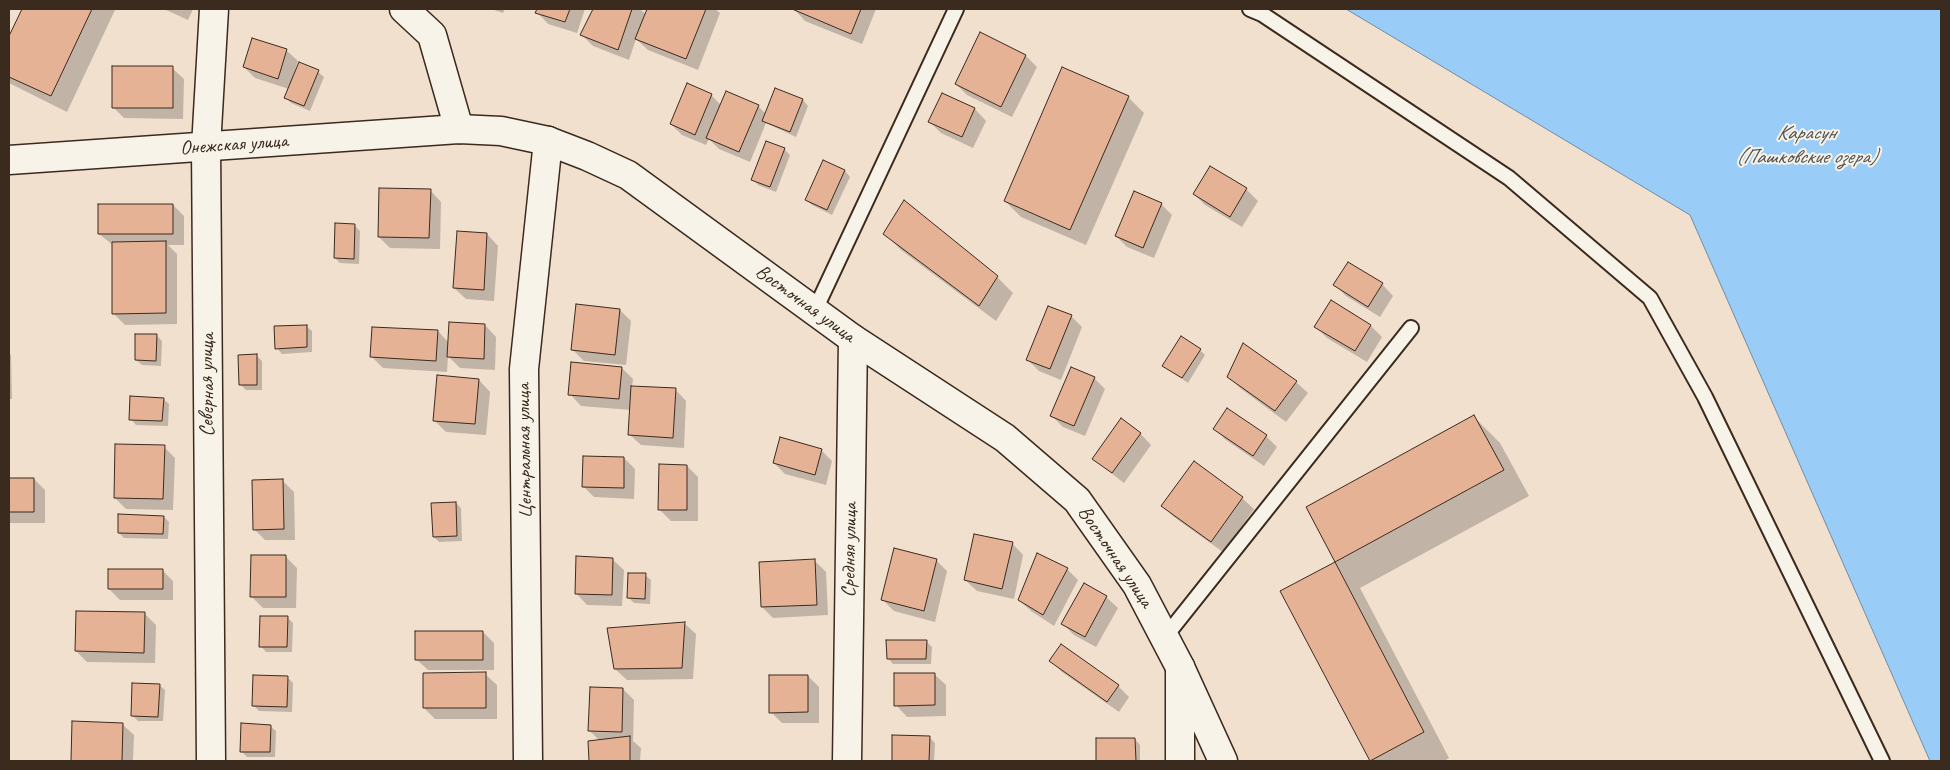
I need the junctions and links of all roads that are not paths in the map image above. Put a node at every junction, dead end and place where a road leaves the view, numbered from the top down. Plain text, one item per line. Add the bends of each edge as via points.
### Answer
1 (214, 9) edge
2 (404, 9) edge
3 (956, 9) edge
4 (1250, 9) edge
5 (459, 129) junction
6 (548, 141) junction
7 (206, 147) junction
8 (9, 160) edge
9 (815, 310) junction
10 (1412, 328) dead end
11 (853, 339) junction
12 (1165, 637) junction
13 (1180, 667) junction
14 (212, 761) edge
15 (528, 761) edge
16 (847, 761) edge
17 (1180, 761) edge
18 (1224, 761) edge
19 (1882, 761) edge

1 - 7 street, Северная улица
2 - 5 street via 432,35
3 - 9 lane
4 - 19 lane via 1509,178 1650,298 1705,397
5 - 6 street, Восточная улица via 501,131
5 - 7 street, Онежская улица
6 - 9 street, Восточная улица via 628,175
6 - 15 street, Центральная улица via 524,369
7 - 8 street, Онежская улица
7 - 14 street, Северная улица
9 - 11 street, Восточная улица
10 - 12 lane
11 - 12 street, Восточная улица via 1005,438 1078,500 1137,585
11 - 16 street, Средняя улица
12 - 13 street, Восточная улица
13 - 17 street
13 - 18 street, Восточная улица

